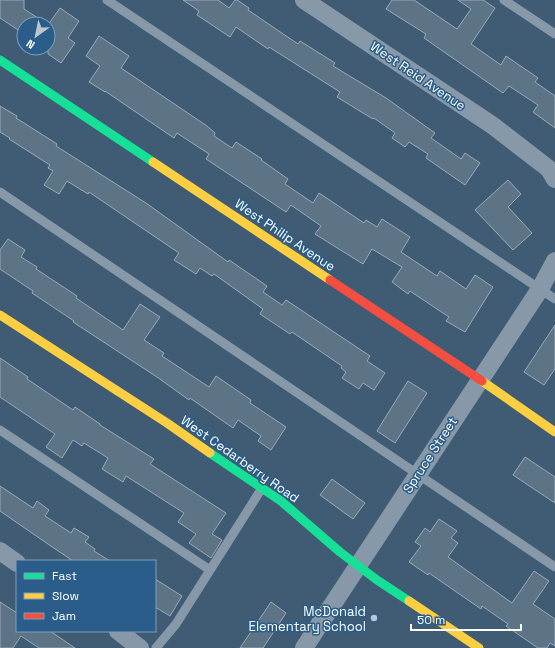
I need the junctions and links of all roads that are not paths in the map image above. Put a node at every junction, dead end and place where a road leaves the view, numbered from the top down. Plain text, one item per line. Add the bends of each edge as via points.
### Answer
1 (107, 0) edge
2 (304, 0) edge
3 (504, 0) edge
4 (555, 34) edge
5 (0, 60) edge
6 (555, 179) edge
7 (0, 192) edge
8 (555, 261) edge
9 (540, 289) junction
10 (555, 299) edge
11 (0, 315) edge
12 (480, 380) junction
13 (0, 430) edge
14 (555, 432) edge
15 (418, 474) junction
16 (262, 488) junction
17 (0, 551) edge
18 (16, 562) edge
19 (358, 565) junction
20 (555, 567) edge
21 (210, 570) junction
22 (119, 632) edge
23 (140, 648) edge
24 (156, 648) edge
25 (304, 648) edge
26 (478, 648) edge

1 - 9 lane
2 - 6 street, West Reid Avenue via 492,125 548,169
3 - 4 lane
5 - 12 main road, West Philip Avenue
7 - 15 lane
8 - 9 street, Spruce Street
9 - 10 lane
9 - 12 street, Spruce Street
11 - 16 main road, West Cedarberry Road
12 - 14 main road, West Philip Avenue
12 - 15 street, Spruce Street
13 - 21 lane
15 - 19 street, Spruce Street
15 - 20 lane
16 - 19 main road, West Cedarberry Road
16 - 21 lane
17 - 18 street
19 - 25 street, Spruce Street
19 - 26 main road, West Cedarberry Road
21 - 24 lane via 176,624
22 - 23 street

